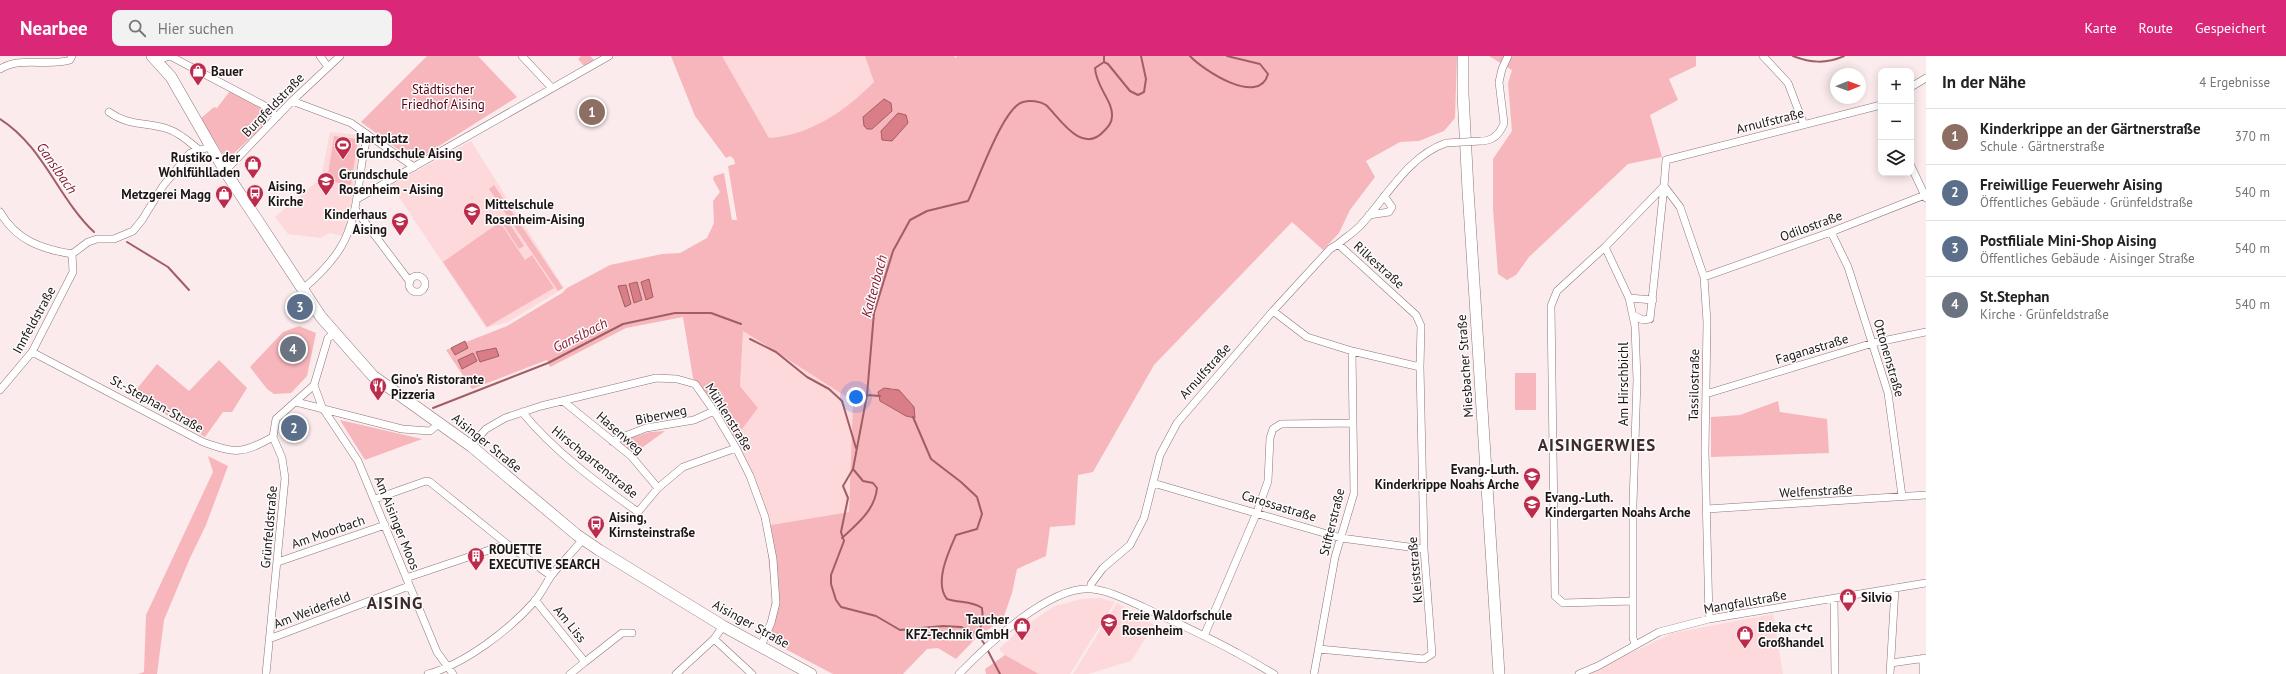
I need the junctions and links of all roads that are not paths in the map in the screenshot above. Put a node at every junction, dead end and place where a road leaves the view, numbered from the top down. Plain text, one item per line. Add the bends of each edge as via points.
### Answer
1 (72, 56) edge
2 (320, 56) edge
3 (340, 56) edge
4 (522, 56) edge
5 (609, 56) edge
6 (1463, 56) edge
7 (1508, 56) edge
8 (1763, 56) edge
9 (155, 58) edge
10 (328, 67) junction
11 (0, 69) edge
12 (1926, 78) edge
13 (1914, 85) edge
14 (551, 87) junction
15 (292, 101) junction
16 (1878, 106) edge
17 (109, 112) dead end
18 (277, 117) junction
19 (1804, 125) junction
20 (368, 135) junction
21 (210, 147) junction
22 (198, 150) junction
23 (414, 167) junction
24 (225, 171) junction
25 (1914, 172) edge
26 (1664, 186) junction
27 (1384, 196) junction
28 (1925, 196) edge
29 (357, 199) junction
30 (355, 209) junction
31 (0, 212) edge
32 (1369, 215) junction
33 (1831, 232) junction
34 (1338, 244) junction
35 (1605, 247) junction
36 (72, 254) junction
37 (1704, 277) junction
38 (410, 282) dead end
39 (303, 289) junction
40 (1629, 298) junction
41 (1653, 300) junction
42 (1273, 311) junction
43 (1633, 316) junction
44 (1926, 332) edge
45 (334, 334) junction
46 (1873, 343) junction
47 (1352, 351) junction
48 (32, 352) junction
49 (1420, 367) junction
50 (314, 385) junction
51 (0, 390) edge
52 (1706, 394) junction
53 (563, 401) junction
54 (296, 402) junction
55 (322, 407) junction
56 (714, 411) junction
57 (522, 412) junction
58 (440, 423) junction
59 (1354, 423) junction
60 (273, 437) junction
61 (612, 441) junction
62 (470, 446) junction
63 (736, 448) junction
64 (1153, 482) junction
65 (658, 488) junction
66 (1926, 495) edge
67 (1902, 496) junction
68 (375, 499) junction
69 (1707, 509) junction
70 (1257, 512) junction
71 (385, 525) junction
72 (1341, 538) junction
73 (583, 539) junction
74 (507, 544) junction
75 (1424, 549) junction
76 (278, 562) junction
77 (551, 576) junction
78 (406, 578) junction
79 (1926, 583) edge
80 (409, 586) junction
81 (1895, 588) junction
82 (1091, 589) junction
83 (1834, 598) junction
84 (535, 600) junction
85 (1633, 600) junction
86 (1709, 619) junction
87 (723, 626) junction
88 (632, 633) dead end
89 (1204, 636) junction
90 (269, 639) junction
91 (714, 639) junction
92 (1635, 644) junction
93 (761, 646) junction
94 (1319, 649) junction
95 (1924, 658) edge
96 (585, 662) junction
97 (1891, 663) junction
98 (448, 667) junction
99 (266, 674) edge
100 (428, 674) edge
101 (453, 674) edge
102 (570, 674) edge
103 (676, 674) edge
104 (752, 674) edge
105 (811, 674) edge
106 (959, 674) edge
107 (1274, 674) edge
108 (1314, 674) edge
109 (1499, 674) edge
110 (1579, 674) edge
111 (1836, 674) edge
112 (1890, 674) edge
113 (1923, 674) edge

1 - 11 street via 70,60 61,63 23,62
2 - 10 street
3 - 10 street, Burgfeldstraße
4 - 14 street
5 - 14 street
6 - 109 main road, Miesbacher Straße via 1468,190
7 - 27 street, bridge via 1499,82 1504,123 1494,138 1446,143 1433,148
8 - 19 street via 1788,83
9 - 18 street via 170,56 265,106
9 - 21 main road, Aisinger Straße via 171,77
10 - 15 street, Burgfeldstraße
12 - 13 street
14 - 23 street
15 - 18 street, Burgfeldstraße
15 - 20 street via 351,123
16 - 19 street, Arnulfstraße
17 - 22 street via 120,120 166,128 180,134
18 - 24 street, Burgfeldstraße
19 - 26 street, Arnulfstraße via 1666,160
20 - 23 street
20 - 29 street
21 - 22 street
21 - 24 main road, Aisinger Straße
22 - 36 street via 190,153 163,186 132,231 114,238 88,242
23 - 29 street
24 - 39 main road, Aisinger Straße
25 - 28 street
26 - 35 street
26 - 37 street, Tassilostraße via 1680,207
26 - 41 street
27 - 32 street
27 - 32 street via 1392,207 1389,212
28 - 33 street, Odilostraße
29 - 30 street
30 - 38 street
30 - 39 street via 347,238 338,254
31 - 36 street via 13,230 34,245 53,252
32 - 34 street
33 - 37 street, Odilostraße
33 - 46 street, Ottonenstraße via 1848,268
34 - 42 street, Rilkestraße via 1330,249
34 - 49 street, Rilkestraße via 1419,320
35 - 40 street, Am Hirschbichl
35 - 85 street via 1557,291 1551,306 1555,596 1563,603
36 - 48 street, Innfeldstraße via 72,272
37 - 52 street, Tassilostraße via 1707,322
39 - 45 main road, Aisinger Straße
40 - 41 street
40 - 43 street, Am Hirschbichl
41 - 43 street via 1650,319 1644,320
42 - 47 street via 1307,337
42 - 64 street, Arnulfstraße via 1177,423 1160,455
43 - 85 street, Am Hirschbichl via 1637,380
44 - 46 street, Faganastraße
45 - 50 street via 328,338
45 - 58 main road, Aisinger Straße via 374,376
46 - 52 street, Faganastraße
46 - 67 street, Ottonenstraße via 1888,393
47 - 49 street
47 - 59 street, Stifterstraße
48 - 51 street, Innfeldstraße
48 - 60 street, St.-Stephan-Straße via 203,442 229,451 246,449
49 - 75 street, Kleiststraße
50 - 54 street
50 - 55 street, Am Aisinger Moos
52 - 69 street, Tassilostraße
53 - 56 street, Mühlenstraße via 656,378 677,379 694,384
53 - 57 street, Mühlenstraße
53 - 61 street, Hasenweg
54 - 55 street
54 - 60 street via 276,419
55 - 58 street via 402,429 430,431
55 - 68 street, Am Aisinger Moos via 358,460
56 - 61 street, Biberweg via 694,420 646,428
56 - 63 street, Mühlenstraße
57 - 62 street, Mühlenstraße via 486,429
57 - 65 street, Hirschgartenstraße via 538,431 598,483 638,512
58 - 62 main road, Aisinger Straße
59 - 70 street via 1281,424 1273,429 1270,438 1268,481
59 - 72 street, Stifterstraße via 1354,493
60 - 76 street, Grünfeldstraße via 282,458 285,478
61 - 65 street, Hasenweg via 631,456
62 - 73 main road, Aisinger Straße
63 - 65 street, Hirschgartenstraße via 682,466
63 - 93 street, Mühlenstraße via 750,476 765,517 773,559 776,603 772,623
64 - 70 street, Carossastraße
64 - 82 street, Arnulfstraße via 1144,518 1130,544 1103,568 1091,584
66 - 67 street, Welfenstraße
67 - 69 street, Welfenstraße
68 - 71 street, Am Aisinger Moos
68 - 74 street via 426,481 430,482
69 - 86 street, Tassilostraße
70 - 72 street, Carossastraße
70 - 89 street
71 - 76 street, Am Moorbach
71 - 78 street, Am Aisinger Moos
72 - 75 street, Carossastraße
72 - 94 street, Stifterstraße
73 - 77 street
73 - 87 main road, Aisinger Straße
74 - 77 street
74 - 78 street
75 - 94 street, Kleiststraße via 1433,649 1431,657 1424,659
76 - 90 street, Grünfeldstraße
77 - 84 street
78 - 80 street, Am Aisinger Moos
79 - 81 street, Mangfallstraße
80 - 90 street, Am Weiderfeld
80 - 98 street, Am Aisinger Moos via 437,652
81 - 83 street, Mangfallstraße
81 - 97 street
82 - 89 street via 1117,595
82 - 106 street via 1060,595 1043,603 978,654
83 - 86 street, Mangfallstraße
83 - 111 street
84 - 96 street, Am Liss
84 - 98 street via 512,623
85 - 92 street, Am Hirschbichl via 1632,638
86 - 92 street, Mangfallstraße via 1659,632
87 - 91 street
87 - 93 main road, Aisinger Straße
88 - 96 street, Am Liss via 622,633
89 - 107 street
90 - 99 street, Grünfeldstraße
91 - 103 street
91 - 104 street
92 - 110 street, Mangfallstraße
93 - 105 main road, Aisinger Straße
94 - 108 street, Stifterstraße
95 - 97 street
95 - 113 street
96 - 102 street, Am Liss
97 - 112 street
98 - 100 street
98 - 101 street, Am Aisinger Moos

